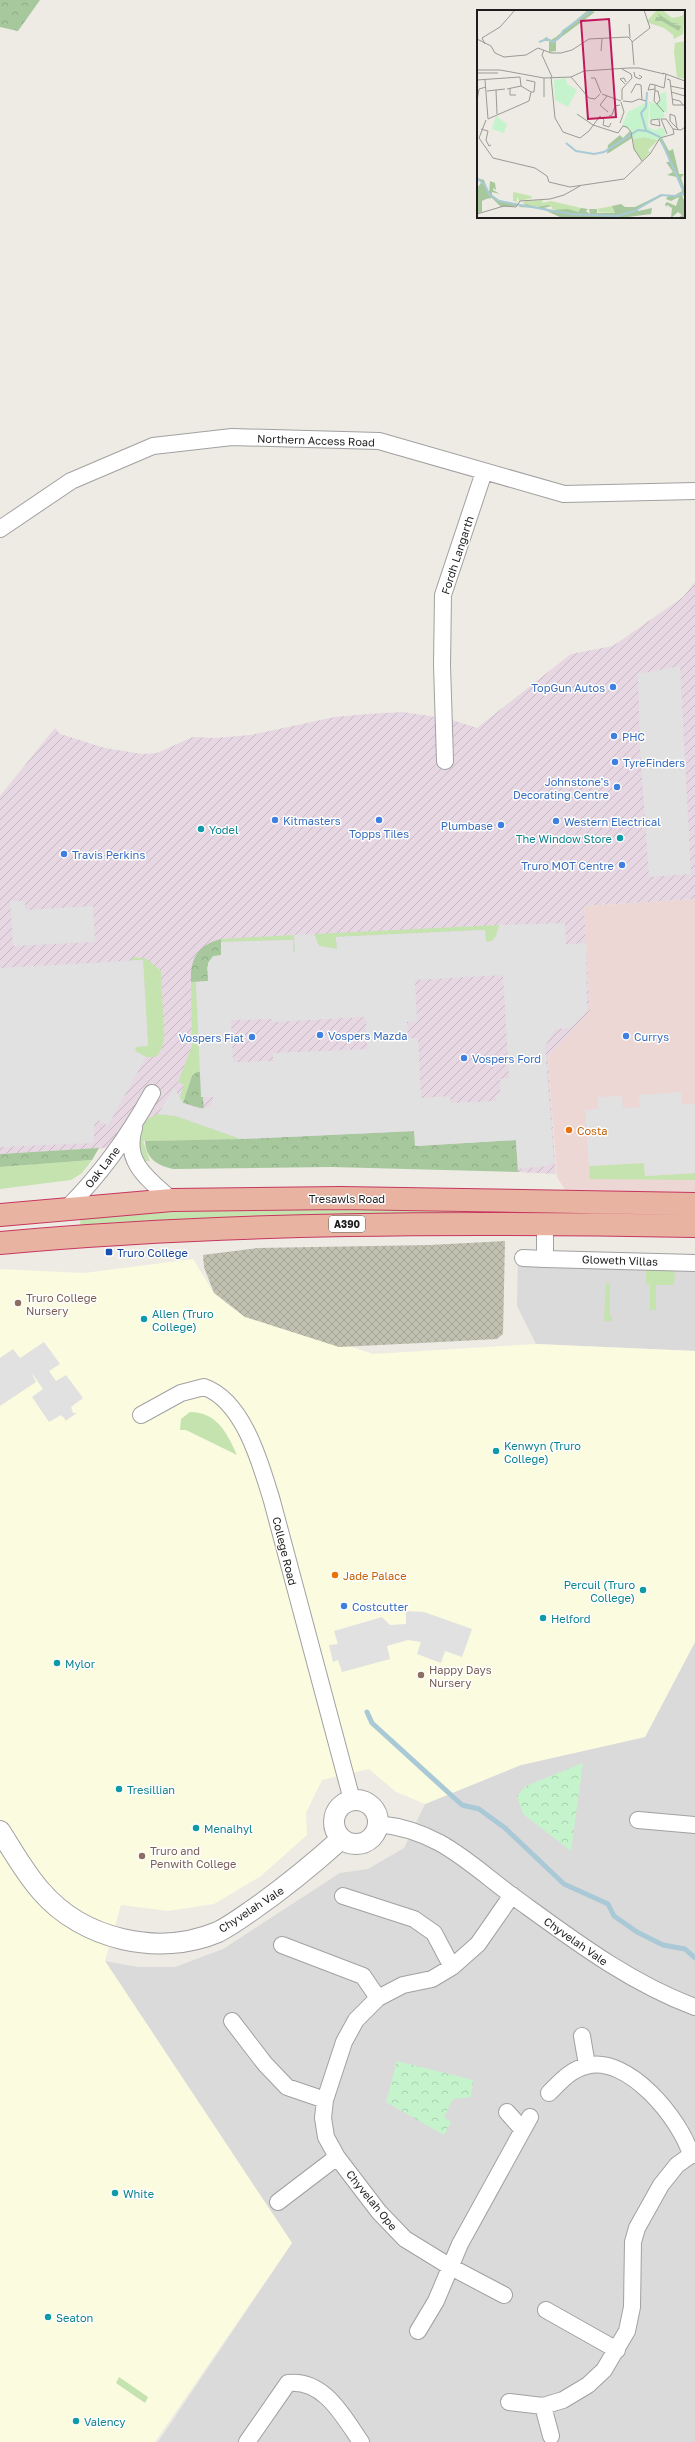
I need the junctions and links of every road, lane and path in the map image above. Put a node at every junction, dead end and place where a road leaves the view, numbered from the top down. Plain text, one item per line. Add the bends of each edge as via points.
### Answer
1 (484, 472) junction
2 (695, 491) edge
3 (0, 529) edge
4 (445, 761) dead end
5 (152, 1093) dead end
6 (134, 1125) junction
7 (172, 1200) junction
8 (695, 1204) edge
9 (67, 1208) junction
10 (0, 1215) edge
11 (545, 1224) junction
12 (695, 1226) edge
13 (0, 1243) edge
14 (523, 1258) dead end
15 (545, 1258) junction
16 (695, 1263) edge
17 (141, 1414) dead end
18 (352, 1800) junction
19 (638, 1820) dead end
20 (695, 1822) edge
21 (378, 1824) junction
22 (695, 1825) edge
23 (0, 1831) edge
24 (340, 1839) junction
25 (343, 1896) dead end
26 (512, 1896) junction
27 (282, 1945) dead end
28 (452, 1967) junction
29 (378, 1998) junction
30 (695, 2007) edge
31 (232, 2021) dead end
32 (582, 2036) dead end
33 (587, 2065) junction
34 (549, 2093) dead end
35 (325, 2100) junction
36 (507, 2112) dead end
37 (693, 2155) edge
38 (337, 2157) junction
39 (278, 2202) dead end
40 (449, 2266) junction
41 (504, 2295) dead end
42 (546, 2310) dead end
43 (418, 2331) dead end
44 (617, 2350) junction
45 (509, 2402) dead end
46 (543, 2406) junction
47 (552, 2436) dead end
48 (247, 2442) edge
49 (361, 2442) edge

1 - 2 street, Northern Access Road via 564,494
1 - 3 street, Northern Access Road via 379,441 232,437 153,446 70,481
1 - 4 street, Fordh Langarth via 443,595
5 - 6 street, Oak Lane
6 - 7 street, Oak Lane via 130,1139 135,1165
6 - 9 street, Oak Lane via 92,1183
7 - 8 highway, Tresawls Road via 341,1198
7 - 9 highway, Tresawls Road
9 - 10 highway, Tresawls Road
11 - 12 highway, A390
11 - 13 highway, A390 via 263,1226
11 - 15 street
14 - 15 street, Gloweth Villas
15 - 16 street, Gloweth Villas
17 - 18 street, College Road via 182,1393 204,1387 213,1391 232,1410 248,1434 272,1500
18 - 21 street via 369,1804 374,1809
18 - 24 street via 340,1806 336,1812 334,1827
19 - 22 street
20 - 22 street
21 - 24 street via 371,1838 365,1842 350,1843
21 - 26 street, Chyvelah Vale via 415,1831 441,1842 467,1859
23 - 24 street, Chyvelah Vale via 41,1891 66,1914 96,1931 122,1940 144,1943 185,1941 219,1931 301,1876
25 - 28 street via 414,1919 434,1934
26 - 28 street, Chyvelah Ope via 478,1944
26 - 30 street, Chyvelah Vale via 628,1976
27 - 29 street via 363,1976
28 - 29 street, Chyvelah Ope via 432,1979 403,1986
29 - 35 street, Chyvelah Ope via 356,2020 344,2042
31 - 35 street via 287,2087
32 - 33 street
33 - 34 street via 568,2074
33 - 37 street via 604,2066 627,2074 646,2087 672,2116
35 - 38 street, Chyvelah Ope via 323,2118 326,2137
36 - 40 street via 526,2123
37 - 44 street via 677,2165 661,2185 637,2228 633,2242 632,2307 627,2331
38 - 39 street
38 - 40 street, Chyvelah Ope via 379,2212 405,2239
40 - 41 street, Chyvelah Ope
40 - 43 street via 436,2301
42 - 44 street
44 - 46 street via 604,2370 588,2385 563,2400
45 - 46 street
46 - 47 street
48 - 49 street via 288,2384 299,2382 325,2394 336,2404

